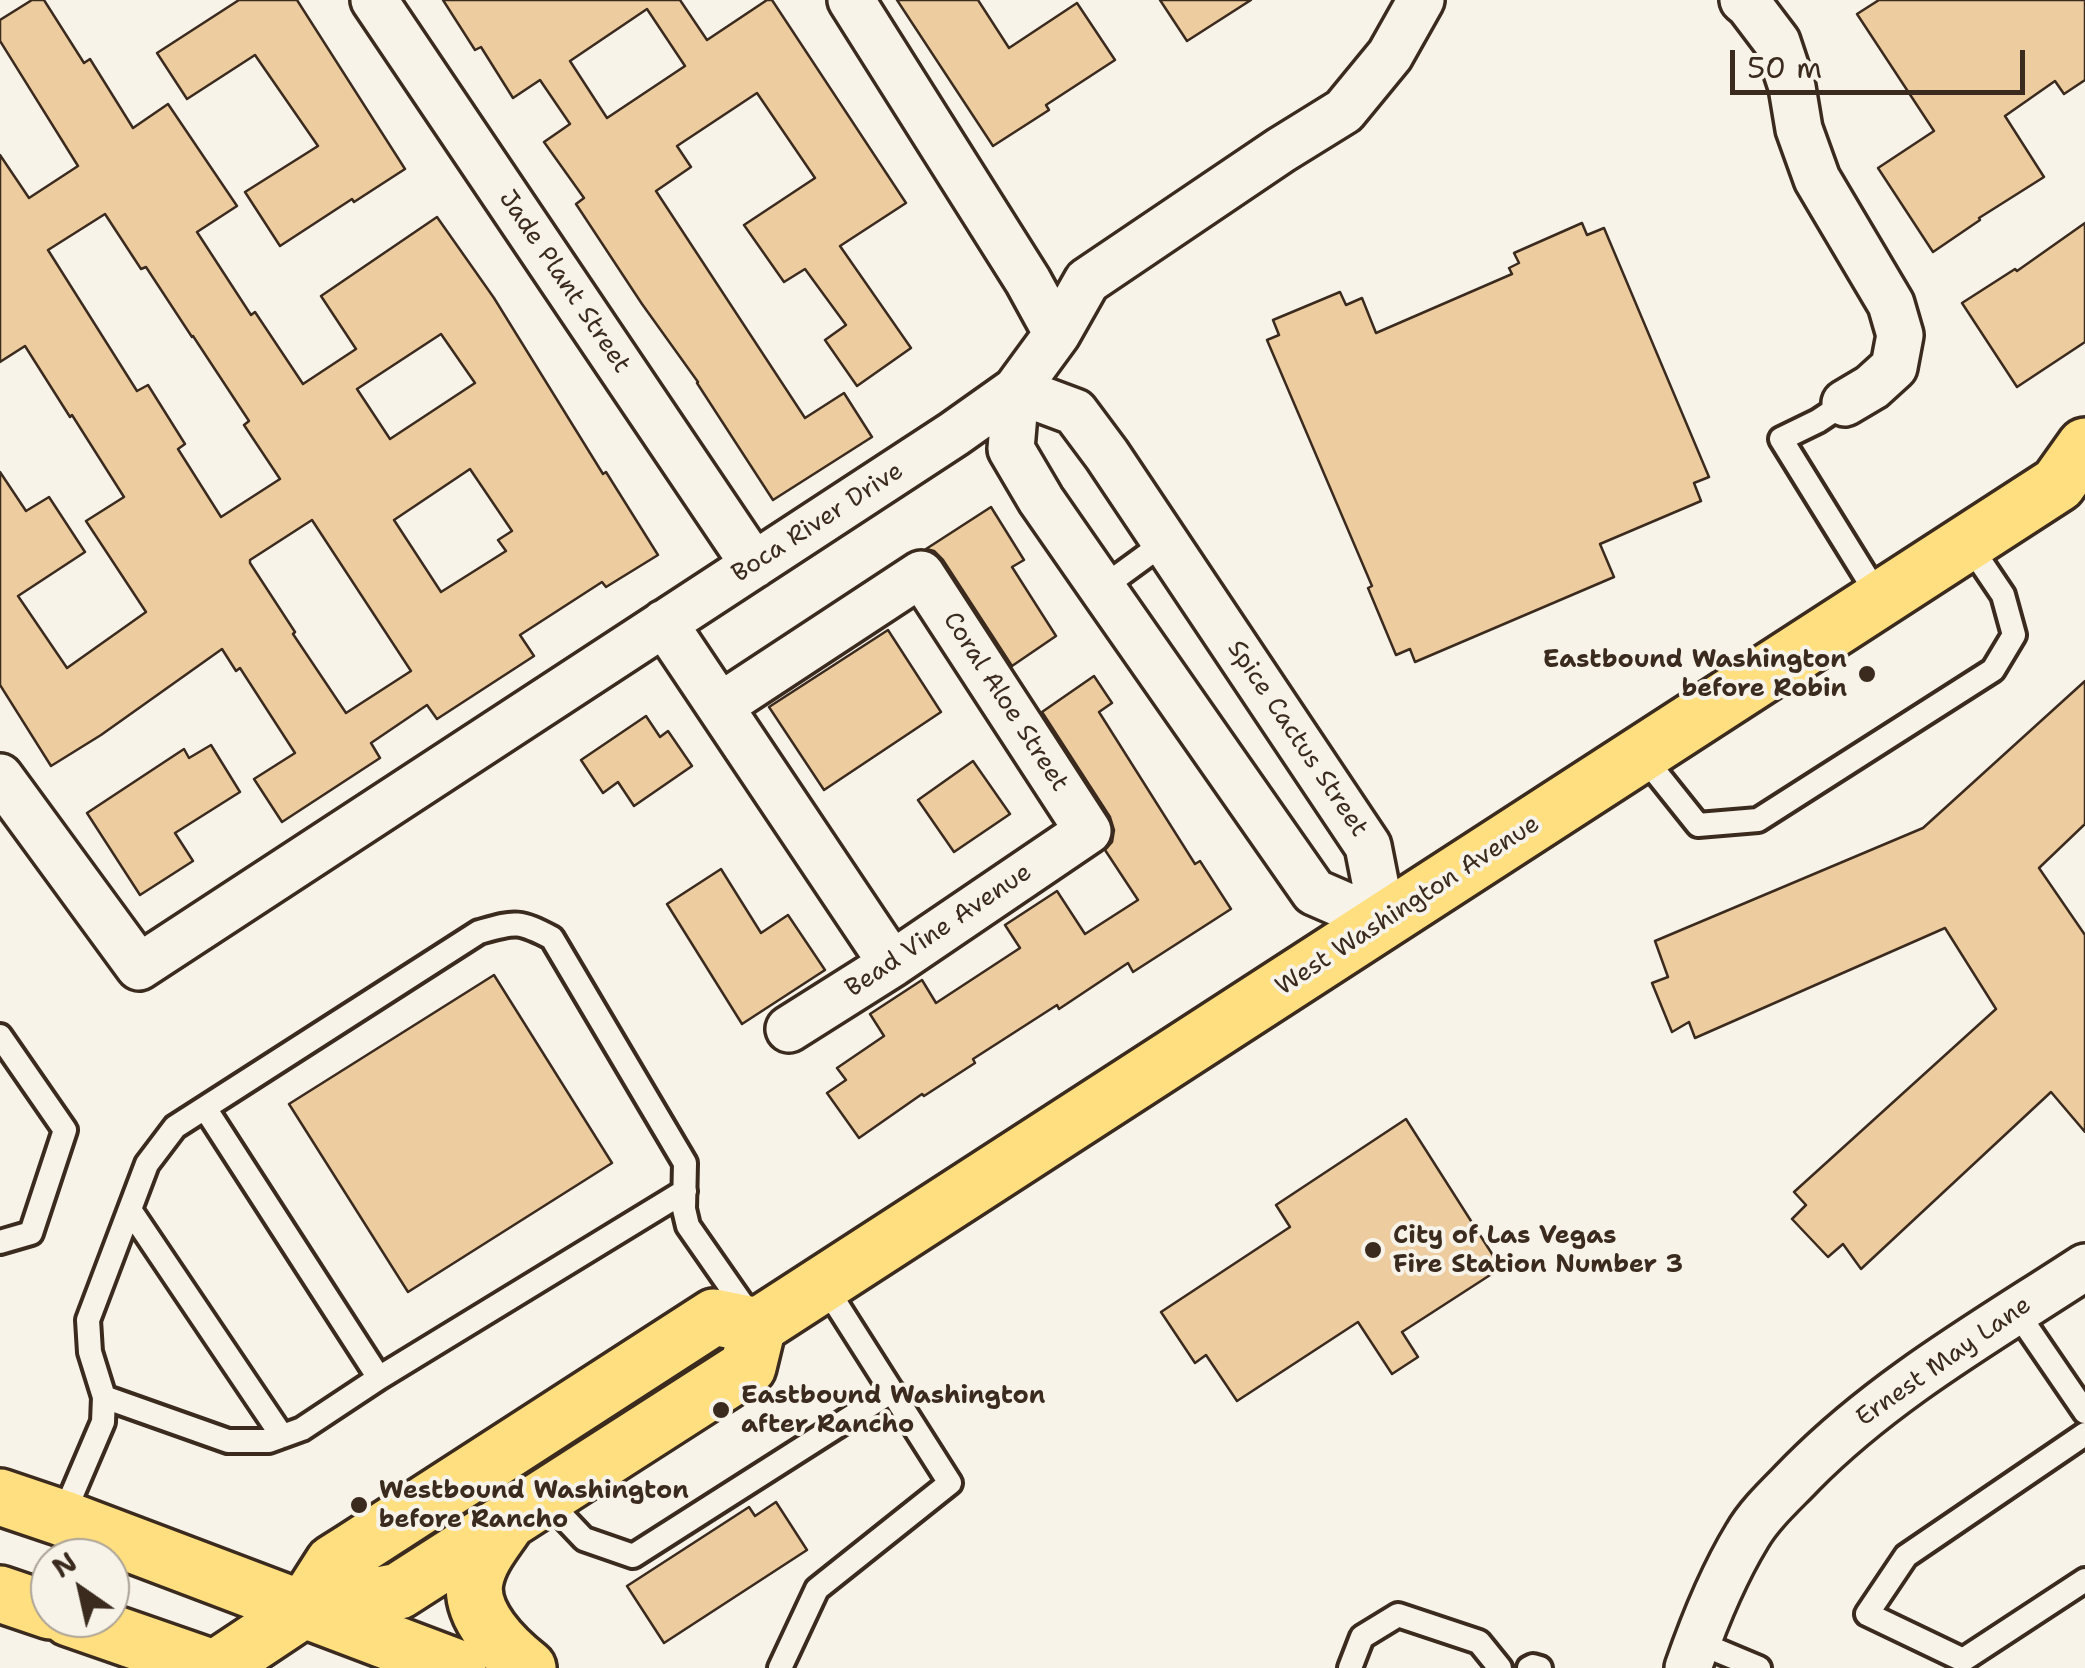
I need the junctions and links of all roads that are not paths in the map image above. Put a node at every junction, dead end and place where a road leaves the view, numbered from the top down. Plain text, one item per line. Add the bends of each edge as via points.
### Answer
1 (374, 0) edge
2 (852, 0) edge
3 (1421, 0) edge
4 (1743, 0) edge
5 (1056, 334) junction
6 (1016, 390) junction
7 (1846, 403) joint
8 (2076, 470) edge
9 (1165, 542) junction
10 (1968, 544) junction
11 (754, 565) junction
12 (1102, 588) junction
13 (1881, 600) junction
14 (664, 624) junction
15 (720, 706) junction
16 (1642, 755) junction
17 (0, 777) edge
18 (1088, 831) joint
19 (1384, 922) junction
20 (892, 964) junction
21 (789, 1030) dead end
22 (0, 1036) edge
23 (204, 1108) junction
24 (685, 1191) junction
25 (130, 1210) junction
26 (0, 1242) edge
27 (2085, 1267) edge
28 (823, 1283) junction
29 (2016, 1312) junction
30 (758, 1326) junction
31 (379, 1378) junction
32 (892, 1392) junction
33 (104, 1397) junction
34 (2085, 1412) edge
35 (2085, 1434) edge
36 (282, 1436) junction
37 (0, 1497) edge
38 (525, 1510) junction
39 (62, 1518) junction
40 (2085, 1580) edge
41 (0, 1594) edge
42 (30, 1604) edge
43 (303, 1610) junction
44 (127, 1638) edge
45 (1692, 1655) edge
46 (215, 1668) edge
47 (458, 1668) edge
48 (528, 1668) edge
49 (780, 1668) edge
50 (1350, 1668) edge
51 (1500, 1668) edge
52 (1529, 1668) edge
53 (1540, 1668) edge
54 (1758, 1668) edge

1 - 11 street, Jade Plant Street
2 - 5 street
3 - 5 street, Boca River Drive via 1390,55 1344,111 1088,281
4 - 7 street via 1777,42 1816,180 1891,304 1900,335 1894,366
5 - 6 street, Boca River Drive
6 - 9 street, Spice Cactus Street via 1074,412
6 - 11 street, Boca River Drive
6 - 12 street via 1011,449
7 - 13 lane via 1781,438
8 - 10 main road, West Washington Avenue
9 - 12 lane
9 - 19 street, Spice Cactus Street via 1368,846
10 - 13 main road, West Washington Avenue
10 - 16 lane via 2003,595 2014,636 1993,670 1758,820 1698,825
11 - 14 street, Boca River Drive
12 - 19 street via 1314,892
13 - 16 main road, West Washington Avenue
14 - 15 street
14 - 17 street, Boca River Drive via 138,967
15 - 18 street, Coral Aloe Street via 921,574
15 - 20 street
16 - 19 main road, West Washington Avenue
18 - 20 street, Bead Vine Avenue
19 - 28 main road, West Washington Avenue
20 - 21 street, Bead Vine Avenue
22 - 26 lane via 65,1130 31,1233
23 - 24 lane via 479,932 512,923 552,938 686,1164
23 - 25 lane via 175,1127 147,1164
23 - 31 lane
24 - 30 lane via 688,1226
24 - 31 lane
25 - 33 lane via 88,1320
25 - 36 lane
27 - 29 street, Ernest May Lane
28 - 30 main road, West Washington Avenue
28 - 32 lane
29 - 34 lane
29 - 45 street, Ernest May Lane via 1908,1381 1790,1486 1748,1533
30 - 38 main road via 748,1367
30 - 43 main road via 714,1317 334,1563
31 - 36 lane
32 - 38 lane via 633,1556
32 - 49 lane via 950,1483 818,1588
33 - 36 lane via 228,1441
33 - 39 lane via 102,1422
35 - 40 lane via 1906,1556 1867,1614 1963,1660
37 - 39 main road
38 - 43 main road via 399,1591
38 - 48 main road via 482,1560 474,1584 476,1607
39 - 43 main road
41 - 42 main road
43 - 46 main road
43 - 47 main road
44 - 46 main road
45 - 54 lane
50 - 51 lane via 1362,1638 1398,1615 1480,1642
52 - 53 lane

